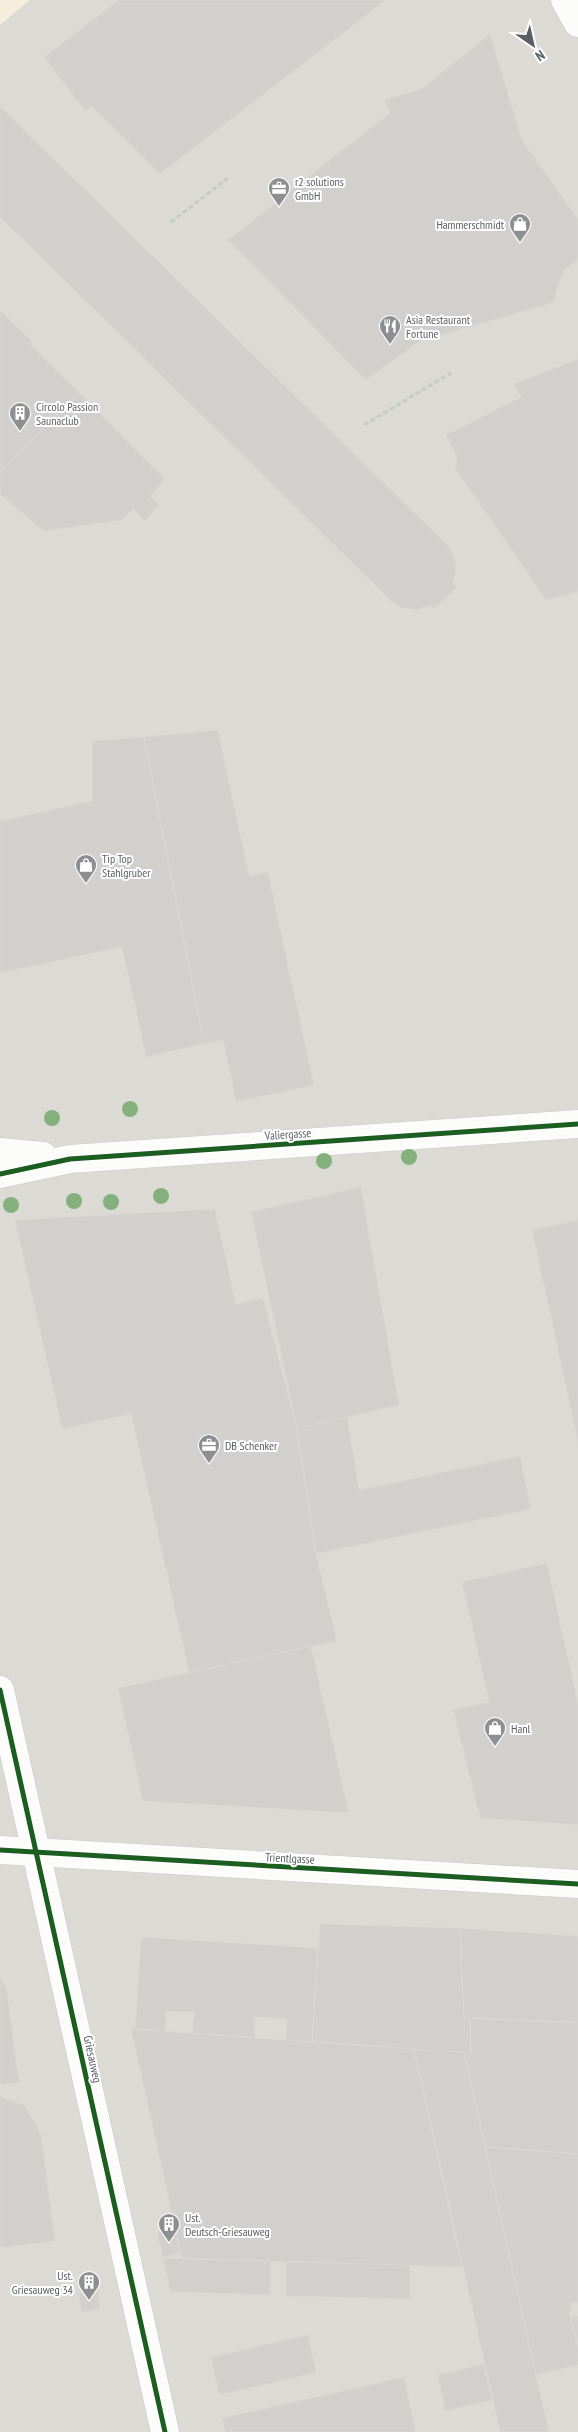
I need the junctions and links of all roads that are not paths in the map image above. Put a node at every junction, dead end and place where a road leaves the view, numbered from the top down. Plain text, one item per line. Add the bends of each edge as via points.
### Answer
1 (565, 0) edge
2 (578, 23) edge
3 (578, 1124) edge
4 (0, 1152) edge
5 (70, 1159) junction
6 (0, 1174) edge
7 (0, 1690) edge
8 (0, 1850) edge
9 (37, 1852) junction
10 (578, 1884) edge
11 (165, 2432) edge

1 - 2 street
3 - 5 street, Valiergasse
4 - 5 street, Valiergasse
5 - 6 street, Valiergasse
7 - 9 street, Griesauweg
8 - 9 street, Trientlgasse
9 - 10 street, Trientlgasse
9 - 11 street, Griesauweg

